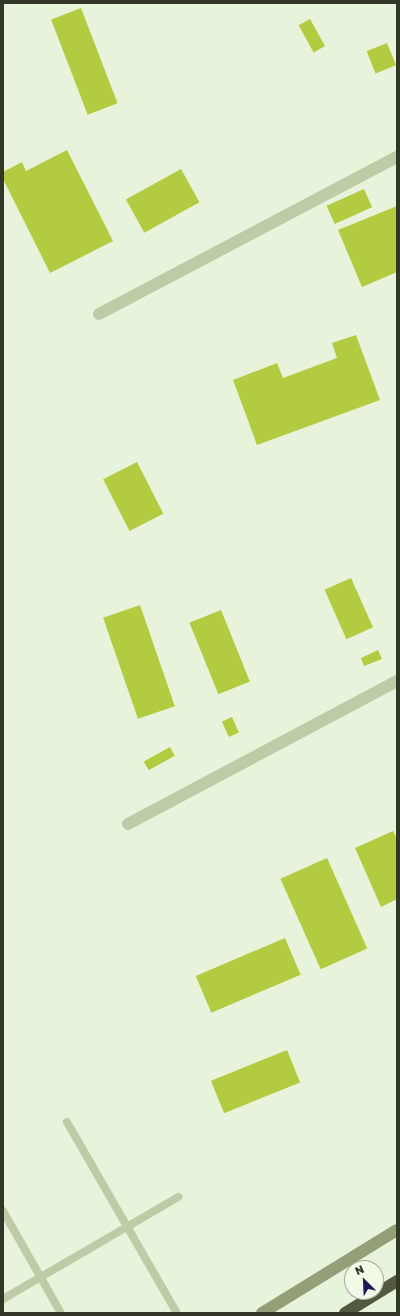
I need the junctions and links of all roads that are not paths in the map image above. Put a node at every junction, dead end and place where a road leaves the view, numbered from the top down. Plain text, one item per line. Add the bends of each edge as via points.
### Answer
1 (397, 157) edge
2 (99, 314) dead end
3 (397, 681) edge
4 (128, 824) dead end
5 (67, 1122) dead end
6 (178, 1197) dead end
7 (3, 1211) edge
8 (128, 1227) junction
9 (397, 1230) edge
10 (397, 1274) edge
11 (41, 1277) junction
12 (397, 1281) edge
13 (384, 1287) edge
14 (384, 1289) edge
15 (3, 1299) edge
16 (366, 1300) edge
17 (61, 1313) edge
18 (177, 1313) edge
19 (262, 1313) edge
20 (345, 1313) edge

1 - 2 street
3 - 4 street
5 - 8 lane
6 - 8 lane
7 - 11 lane
8 - 11 lane
8 - 18 lane
9 - 19 main road
10 - 13 lane
11 - 15 lane
11 - 17 lane
12 - 14 highway
16 - 20 highway

